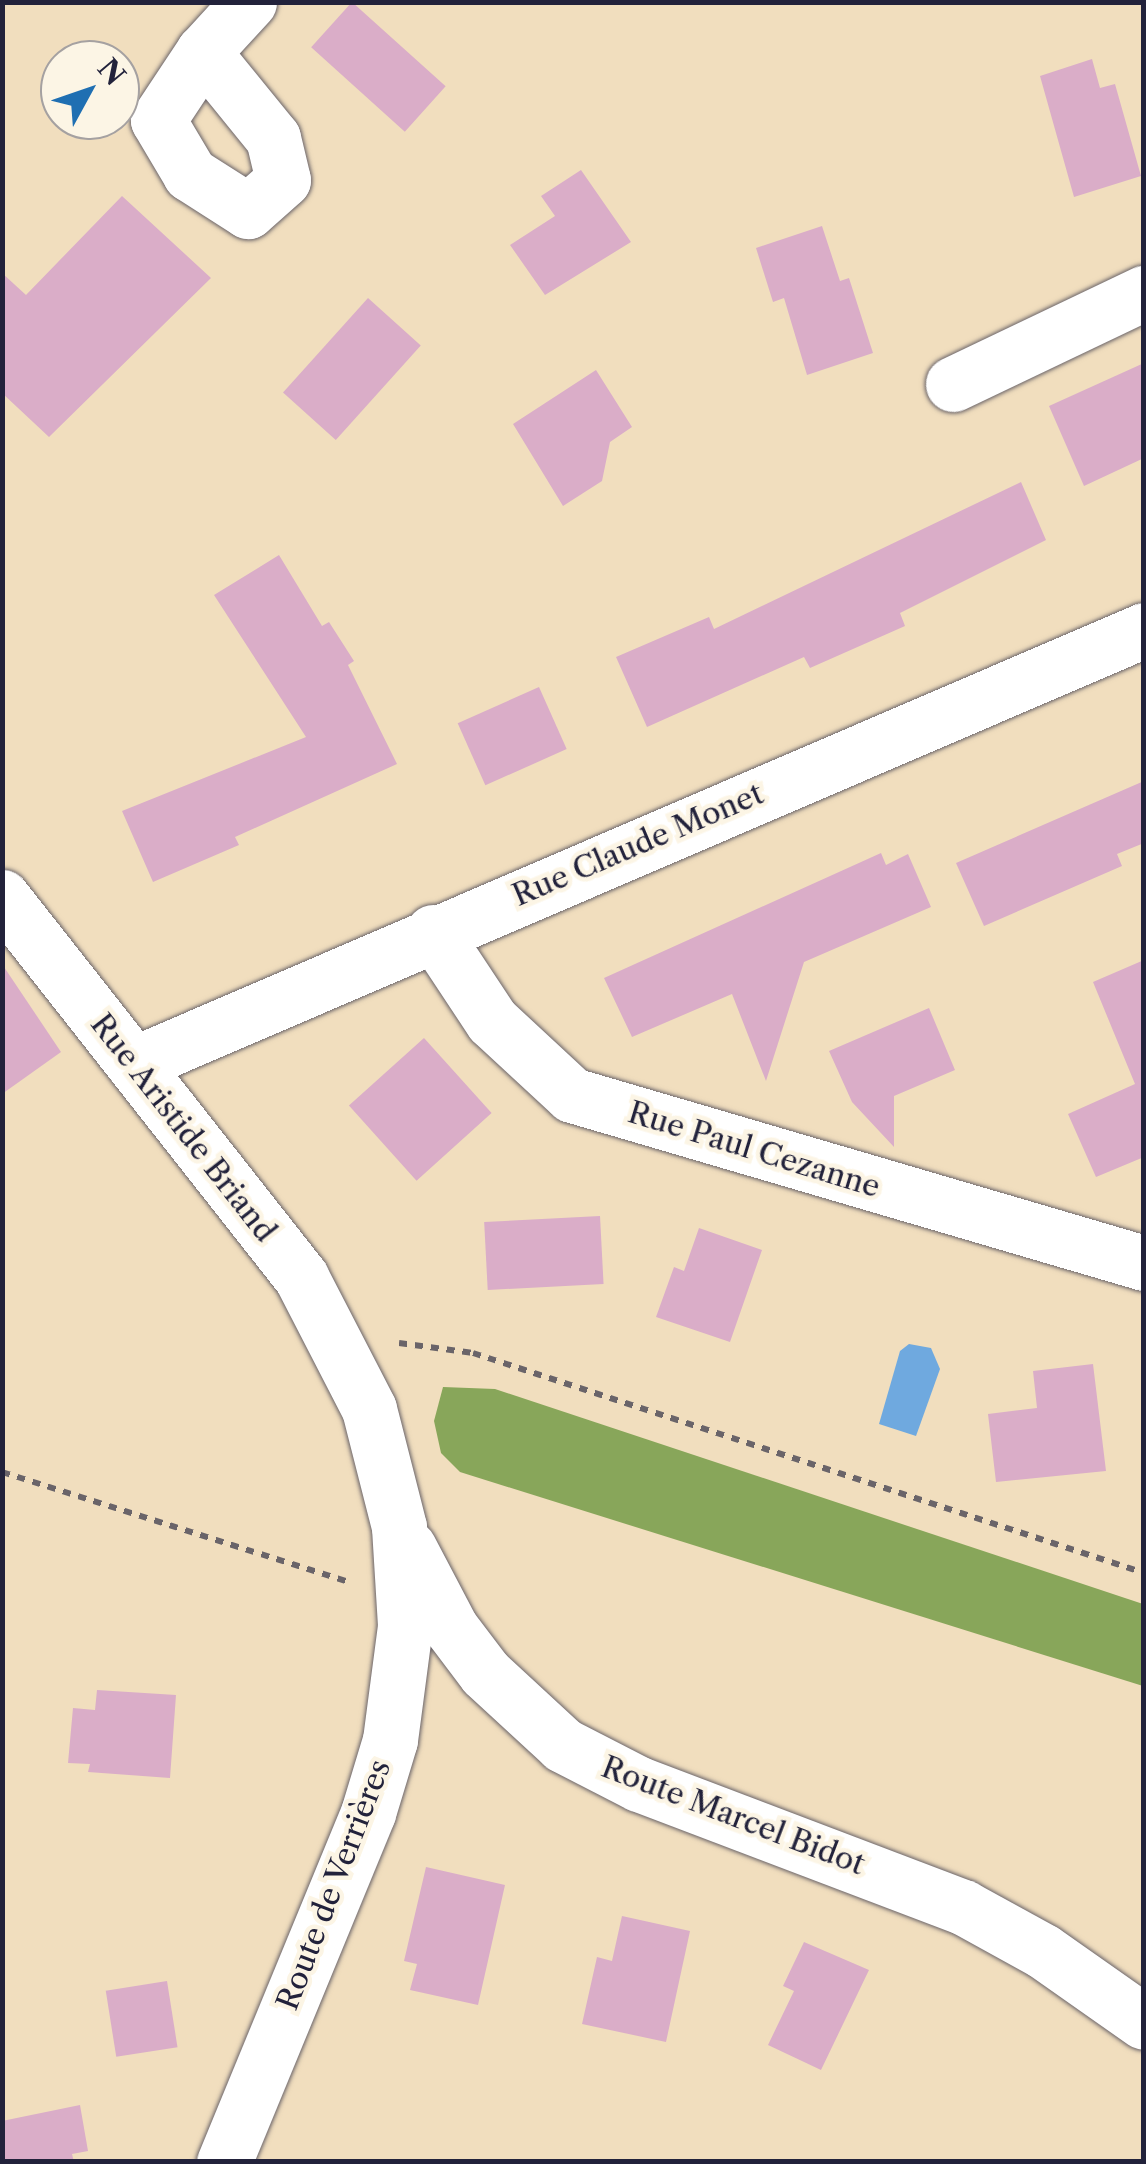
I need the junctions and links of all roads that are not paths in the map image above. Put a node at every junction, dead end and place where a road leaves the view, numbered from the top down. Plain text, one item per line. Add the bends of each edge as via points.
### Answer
1 (249, 2) edge
2 (203, 52) dead end
3 (1144, 293) edge
4 (952, 384) dead end
5 (1144, 630) edge
6 (2, 897) edge
7 (433, 932) junction
8 (134, 1064) junction
9 (1144, 1263) edge
10 (343, 1350) joint
11 (399, 1527) junction
12 (1144, 2022) edge
13 (224, 2162) edge

1 - 2 street
3 - 4 street
5 - 7 street, Rue Claude Monet
6 - 8 street, Rue Aristide Briand
7 - 8 street, Rue Claude Monet
7 - 9 street, Rue Paul Cezanne via 492,1021 572,1096
8 - 10 street, Rue Aristide Briand via 300,1277
10 - 11 street, Route de Verrières
11 - 12 street, Route Marcel Bidot via 451,1628 520,1712 562,1745 639,1784 962,1907 1043,1951
11 - 13 street, Route de Verrières via 405,1599 400,1695 368,1812

